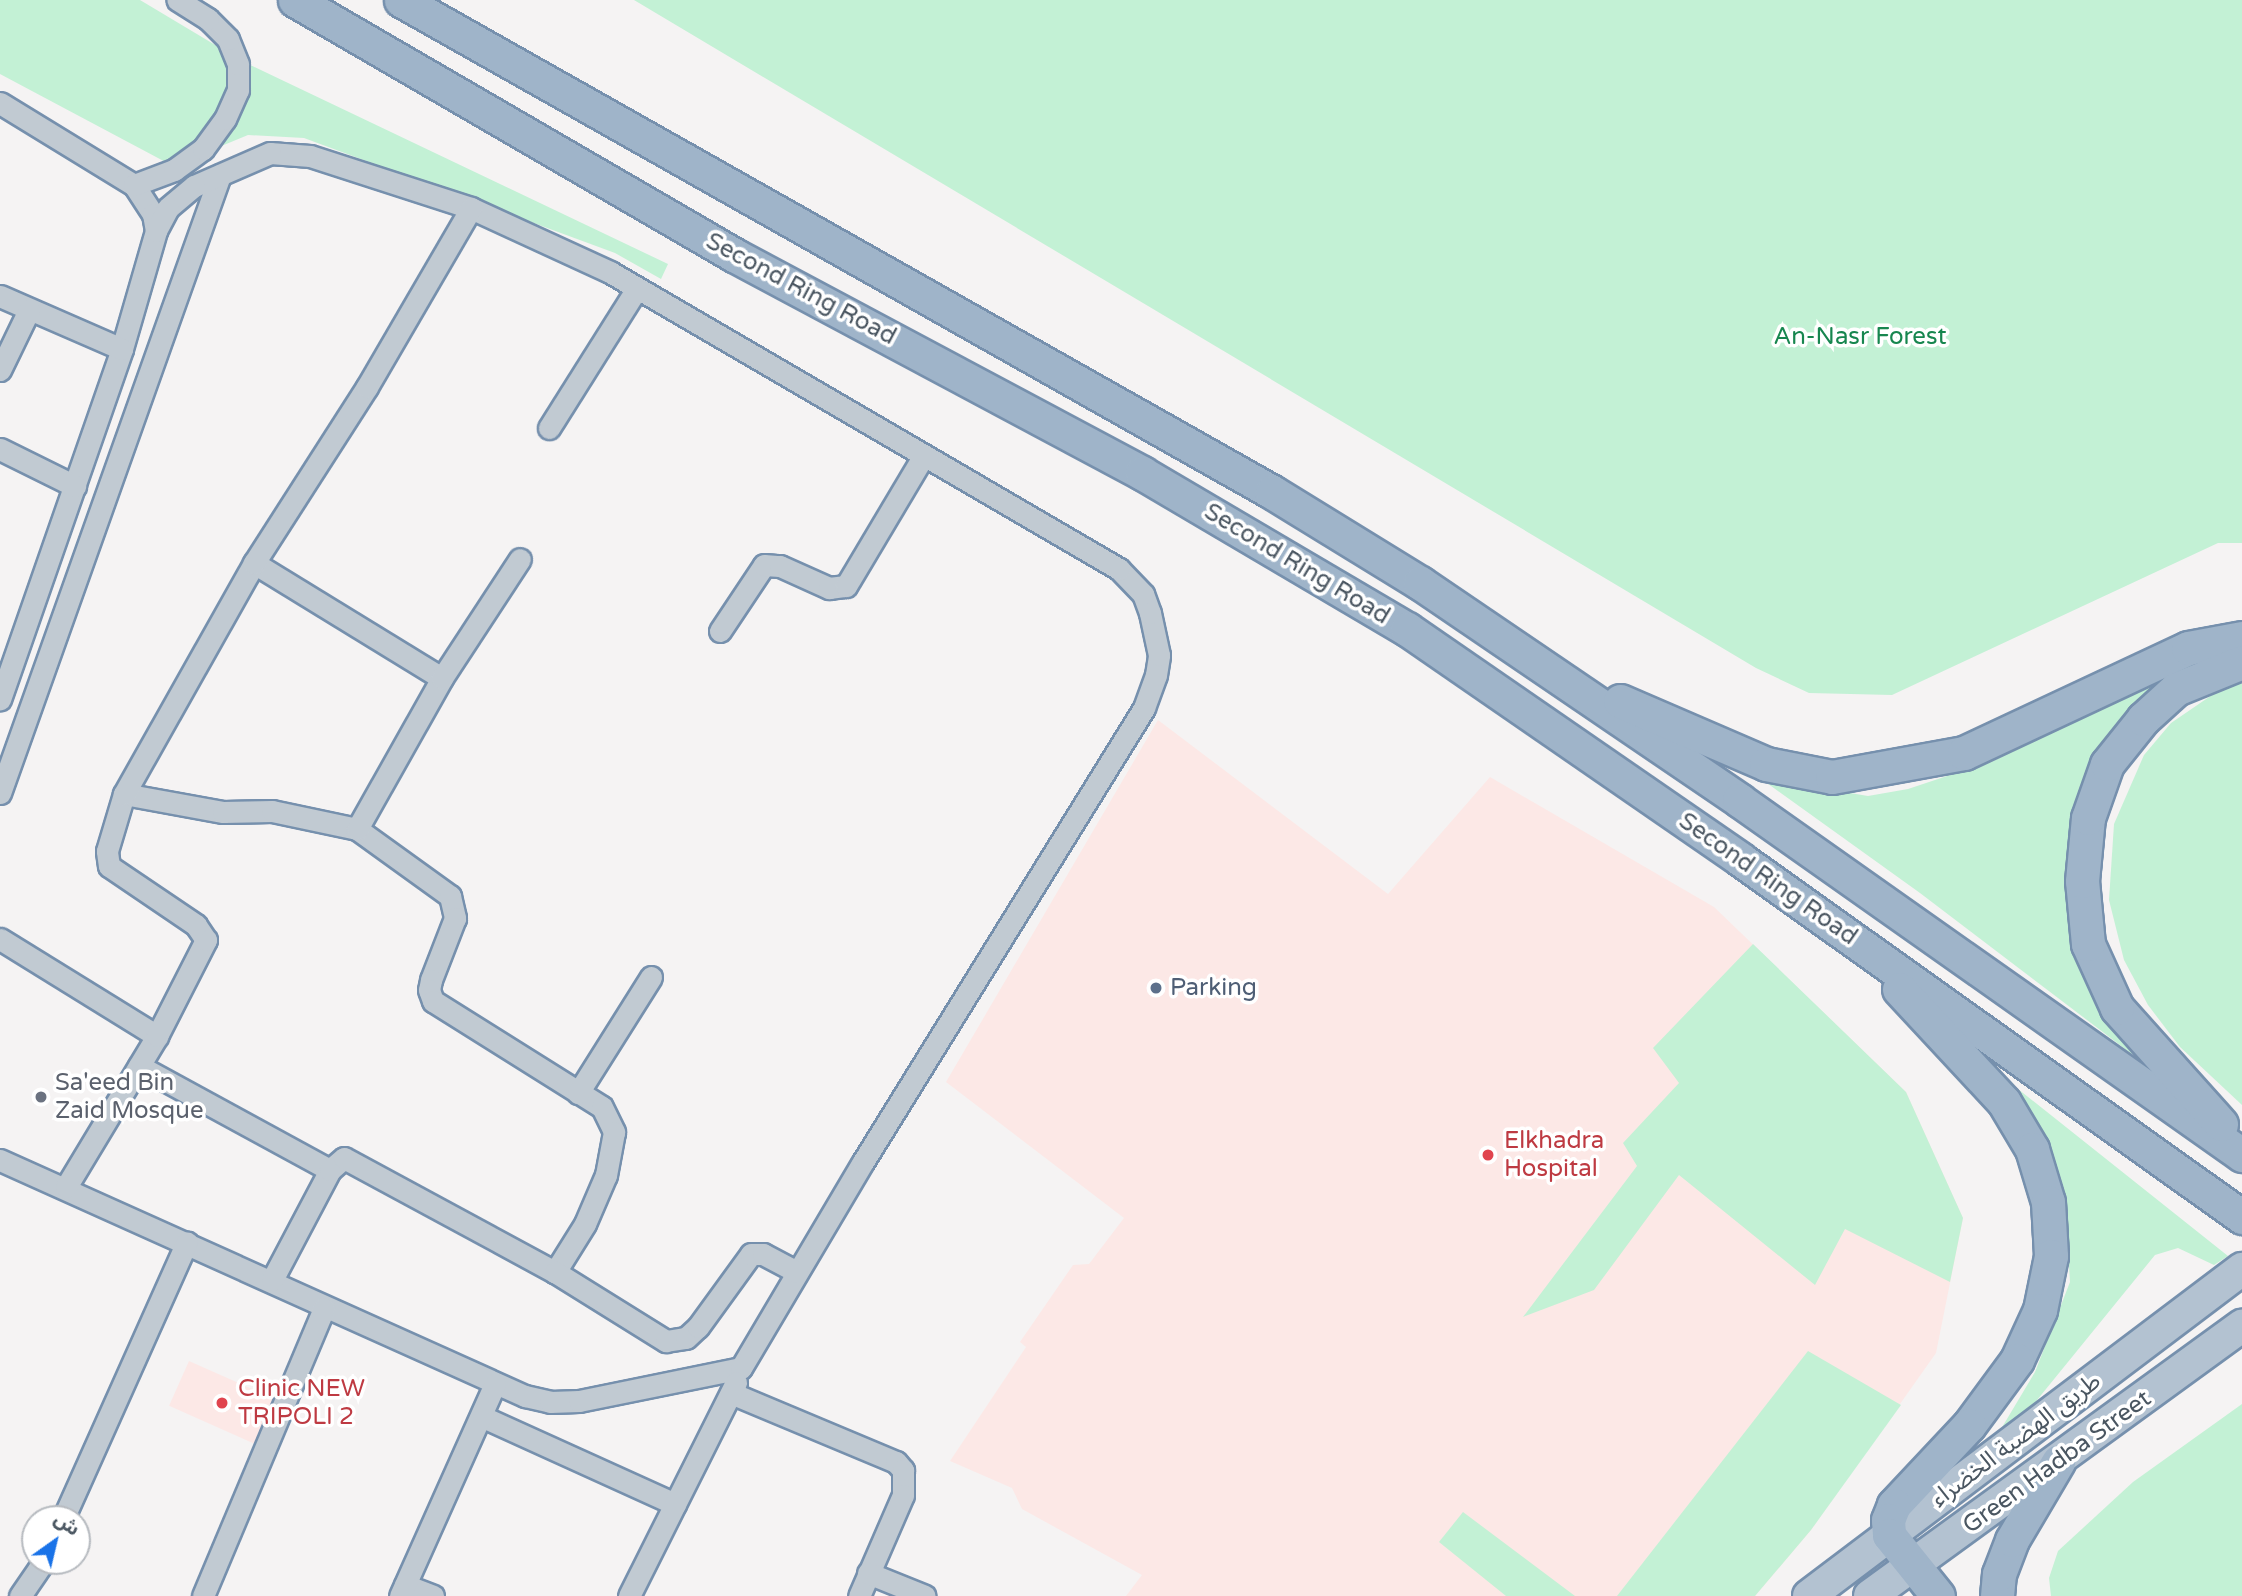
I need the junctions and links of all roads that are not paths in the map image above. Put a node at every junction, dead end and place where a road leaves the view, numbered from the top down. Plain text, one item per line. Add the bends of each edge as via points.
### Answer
1 (295, 0) edge
2 (401, 0) edge
3 (187, 3) edge
4 (0, 103) edge
5 (220, 175) junction
6 (134, 184) junction
7 (471, 208) junction
8 (156, 231) junction
9 (637, 288) junction
10 (0, 296) edge
11 (29, 310) junction
12 (122, 349) junction
13 (0, 370) edge
14 (549, 428) dead end
15 (0, 449) edge
16 (924, 455) junction
17 (75, 486) junction
18 (520, 559) dead end
19 (254, 563) junction
20 (720, 631) dead end
21 (2242, 638) edge
22 (6, 662) edge
23 (2242, 663) edge
24 (1548, 670) junction
25 (442, 678) junction
26 (0, 699) edge
27 (0, 793) edge
28 (124, 794) junction
29 (357, 829) junction
30 (0, 939) edge
31 (1856, 940) junction
32 (651, 977) dead end
33 (157, 1036) junction
34 (139, 1066) junction
35 (578, 1093) junction
36 (2242, 1146) edge
37 (2242, 1155) edge
38 (0, 1160) edge
39 (330, 1170) junction
40 (66, 1187) junction
41 (2242, 1217) edge
42 (187, 1242) junction
43 (555, 1272) junction
44 (797, 1272) junction
45 (2233, 1276) edge
46 (272, 1280) junction
47 (324, 1308) junction
48 (2242, 1326) edge
49 (741, 1368) junction
50 (495, 1384) junction
51 (731, 1393) junction
52 (482, 1417) junction
53 (2058, 1462) junction
54 (675, 1504) junction
55 (69, 1505) edge
56 (1889, 1535) junction
57 (1914, 1565) junction
58 (868, 1573) junction
59 (34, 1575) edge
60 (403, 1591) edge
61 (20, 1596) edge
62 (203, 1596) edge
63 (433, 1596) edge
64 (629, 1596) edge
65 (859, 1596) edge
66 (925, 1596) edge
67 (1809, 1596) edge
68 (1870, 1596) edge
69 (1938, 1596) edge
70 (1997, 1596) edge

1 - 31 highway, Second Ring Road via 734,255 1282,553 1407,629
2 - 24 highway, Second Ring Road via 1272,492 1420,583
3 - 6 street via 218,29 234,51 239,77 235,103 189,161
4 - 6 street
5 - 7 street via 254,157 298,153
5 - 8 street via 181,197
5 - 27 street
6 - 8 street via 153,214
7 - 9 street
7 - 19 street via 367,387
8 - 12 street
9 - 14 street
9 - 16 street
10 - 11 street
11 - 12 street
11 - 13 street
12 - 17 street
15 - 17 street
16 - 20 street via 846,586 829,588 779,566 764,565
16 - 44 street via 1132,579 1150,613 1159,655 1144,708
17 - 22 street
18 - 25 street
19 - 25 street
19 - 28 street
21 - 24 highway via 2188,648 1964,753 1832,777 1766,764
22 - 26 street
23 - 36 highway via 2176,689 2143,719 2107,764 2088,818 2081,912 2088,944 2117,1008
24 - 37 highway, Second Ring Road
25 - 29 street
28 - 29 street via 223,812 272,811
28 - 33 street via 107,851 109,866 196,925 206,940
29 - 35 street via 450,896 454,905 455,918 429,990 433,1001
30 - 33 street
31 - 41 highway, Second Ring Road
31 - 56 highway via 2004,1102 2032,1149 2048,1202 2051,1256 2040,1310 2017,1360 1969,1425 1894,1505
32 - 35 street
33 - 34 street
34 - 39 street
34 - 40 street
35 - 43 street via 601,1107 611,1122 613,1145 585,1224
38 - 40 street
39 - 43 street via 344,1158 351,1159
39 - 46 street
40 - 42 street
42 - 46 street
42 - 55 street
43 - 44 street via 674,1341 698,1327 751,1254 763,1254
44 - 49 street
45 - 56 main road, طريق الهضبة الخضراء
46 - 47 street
47 - 50 street
47 - 62 street
48 - 53 main road, Green Hadba Street
49 - 50 street via 579,1401 550,1402
49 - 51 street
50 - 52 street
51 - 54 street
51 - 58 street via 896,1462 903,1470 904,1495
52 - 54 street
52 - 60 street
53 - 57 main road, Green Hadba Street
53 - 70 highway via 2012,1540 1998,1574
54 - 64 street
56 - 57 highway
56 - 67 main road, طريق الهضبة الخضراء
57 - 68 main road, Green Hadba Street
57 - 69 highway
58 - 65 street
58 - 66 street
59 - 61 street
60 - 63 street

